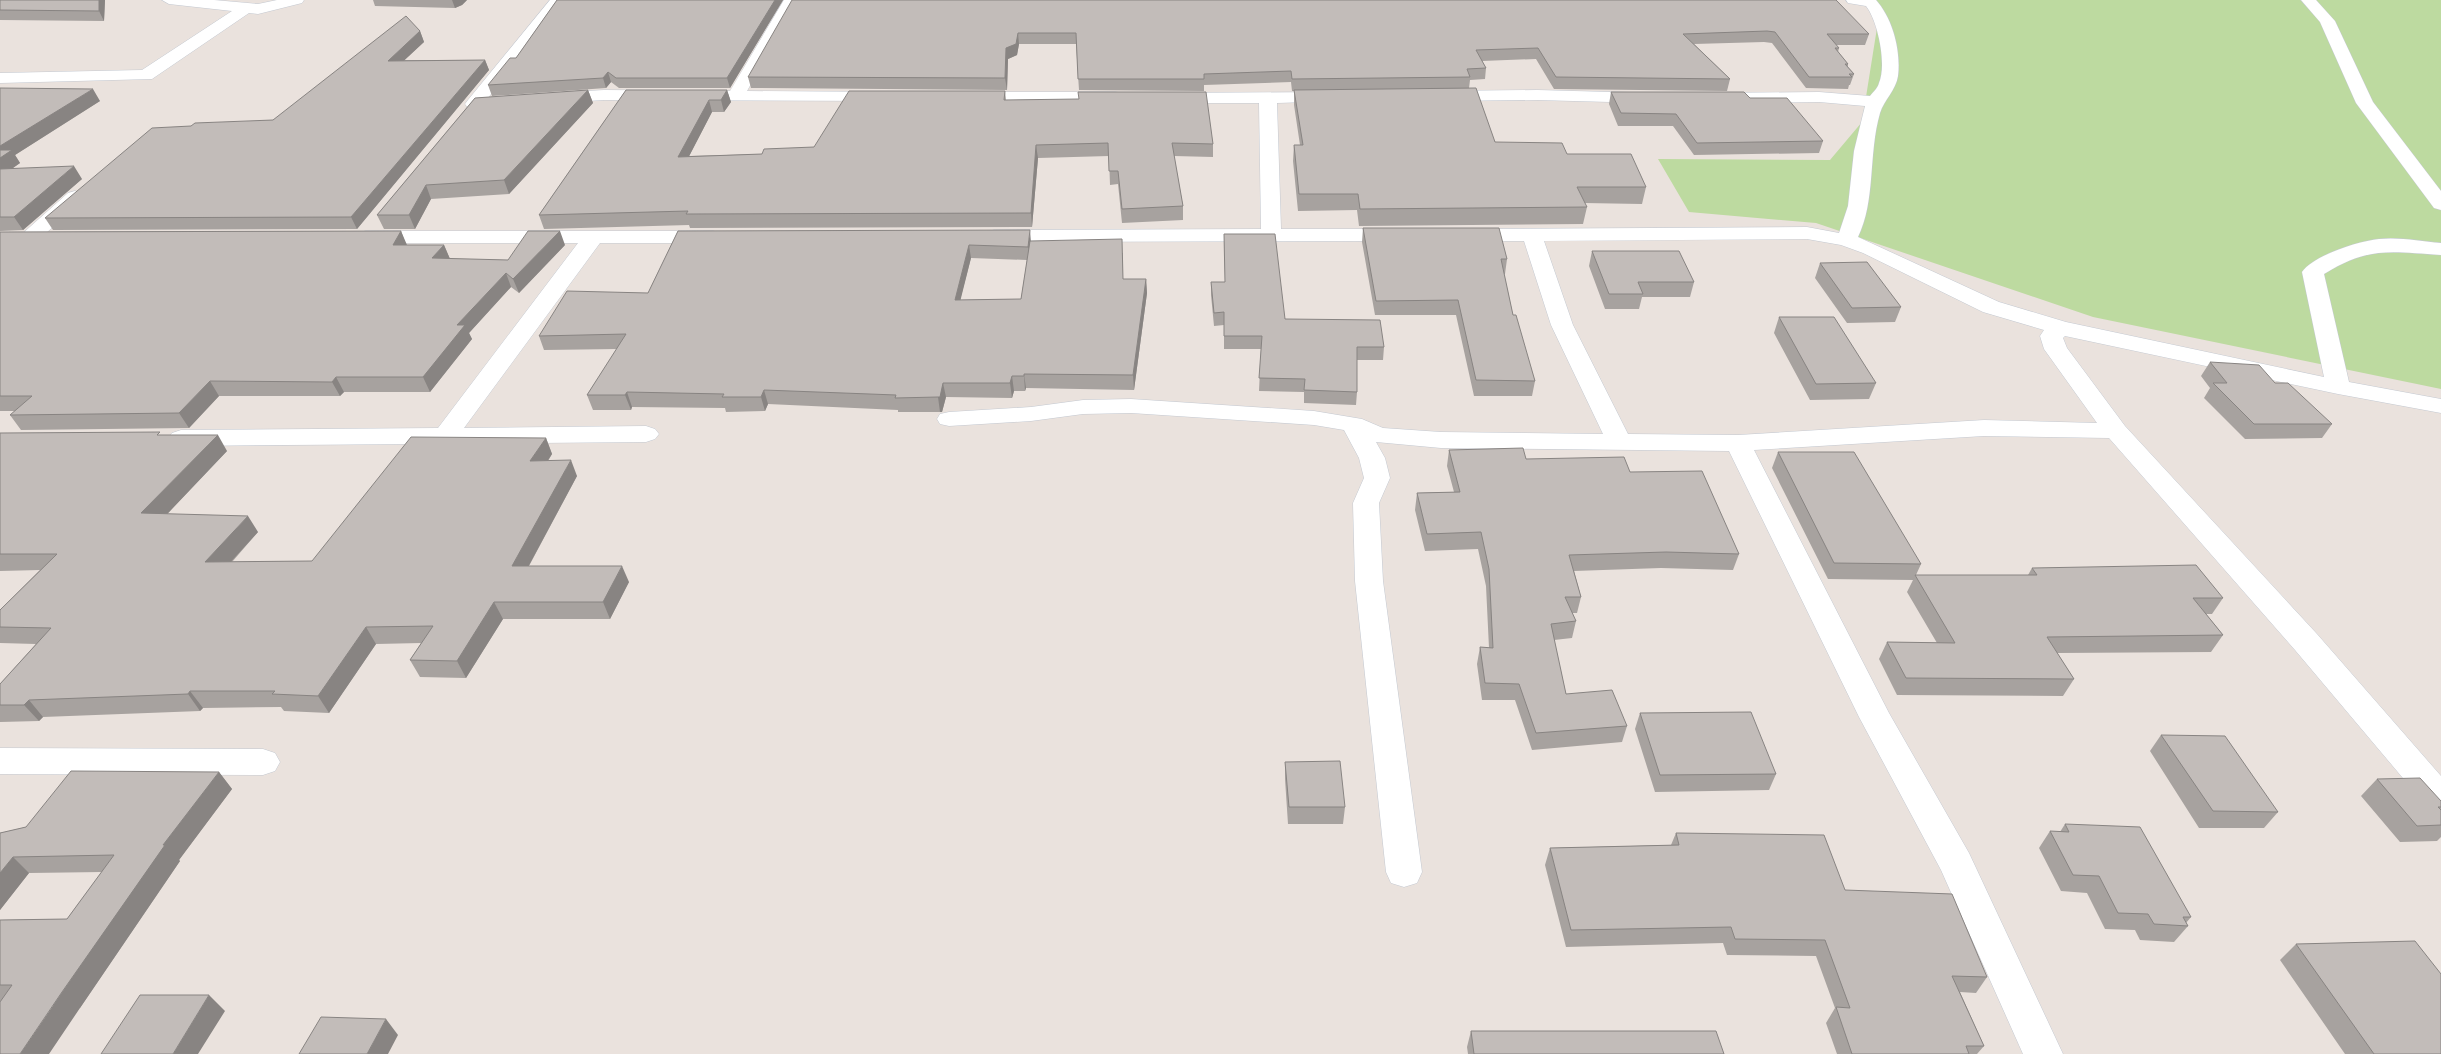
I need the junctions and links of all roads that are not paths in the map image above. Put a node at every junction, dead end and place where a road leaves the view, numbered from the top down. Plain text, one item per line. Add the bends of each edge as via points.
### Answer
1 (169, 0) edge
2 (297, 0) edge
3 (558, 0) edge
4 (1853, 0) edge
5 (2308, 0) edge
6 (790, 1) edge
7 (1871, 1) edge
8 (809, 2) edge
9 (246, 8) junction
10 (0, 78) edge
11 (736, 96) junction
12 (1427, 96) edge
13 (896, 97) edge
14 (956, 97) edge
15 (1348, 97) edge
16 (1133, 98) edge
17 (1152, 98) edge
18 (1268, 98) junction
19 (1666, 98) edge
20 (1695, 98) edge
21 (536, 99) edge
22 (502, 101) edge
23 (1875, 102) junction
24 (474, 104) junction
25 (463, 118) edge
26 (89, 185) edge
27 (2441, 204) edge
28 (362, 232) edge
29 (1532, 234) junction
30 (1270, 235) junction
31 (972, 236) edge
32 (733, 237) edge
33 (59, 238) edge
34 (593, 238) junction
35 (1846, 240) junction
36 (2441, 248) edge
37 (2061, 328) junction
38 (2338, 386) junction
39 (2441, 406) edge
40 (949, 419) dead end
41 (1353, 424) junction
42 (2116, 431) junction
43 (447, 434) junction
44 (646, 434) dead end
45 (159, 438) edge
46 (1619, 441) junction
47 (1738, 443) junction
48 (0, 761) edge
49 (263, 762) dead end
50 (2441, 799) edge
51 (1404, 872) dead end
52 (2043, 1054) edge

1 - 9 street
2 - 9 street via 268,8
3 - 24 street
4 - 7 street
5 - 27 street via 2327,22 2365,103
6 - 8 street
6 - 11 street
7 - 23 street via 1885,28 1888,56 1888,82
9 - 10 street via 146,74
11 - 13 street
11 - 21 street via 604,95
12 - 19 street via 1537,94
14 - 16 street
15 - 18 street
17 - 18 street
18 - 30 street
20 - 23 street via 1819,97
22 - 24 street
23 - 35 street via 1862,152 1860,203 1856,222
24 - 25 street
26 - 33 street via 20,238
28 - 34 street
29 - 30 street
29 - 35 street via 1807,233
29 - 46 street via 1562,325
30 - 31 street
32 - 34 street
34 - 43 street
35 - 37 street via 1991,307
36 - 38 street via 2379,245 2337,257 2313,272
37 - 38 street
37 - 42 street via 2051,336 2056,349
38 - 39 street
40 - 41 street via 1131,406 1314,418
41 - 46 street via 1378,435 1441,440
41 - 51 street via 1372,458 1377,478 1366,503 1369,581
42 - 47 street via 1984,428
42 - 50 street via 2306,642
43 - 44 street
43 - 45 street
46 - 47 street
47 - 52 street via 1875,717 1956,864
48 - 49 street

